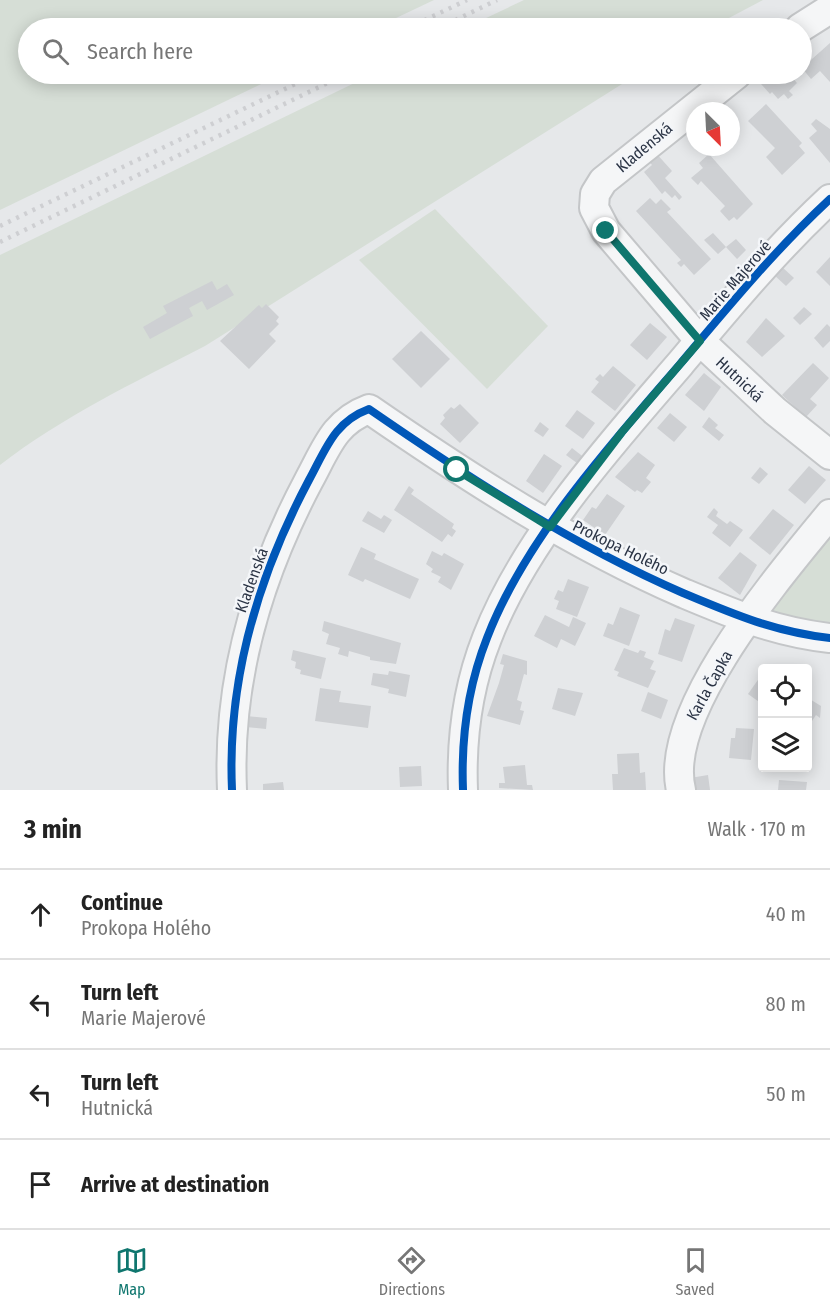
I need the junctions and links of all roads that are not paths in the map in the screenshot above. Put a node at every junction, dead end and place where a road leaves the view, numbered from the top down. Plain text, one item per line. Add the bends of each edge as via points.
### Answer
1 (830, 9) edge
2 (812, 20) edge
3 (724, 84) edge
4 (830, 199) edge
5 (594, 208) joint
6 (700, 341) junction
7 (369, 409) joint
8 (830, 455) edge
9 (830, 514) edge
10 (550, 527) junction
11 (747, 620) junction
12 (830, 638) edge
13 (232, 790) edge
14 (463, 790) edge
15 (681, 790) edge

1 - 2 street
3 - 5 street, Kladenská via 603,181 595,194
4 - 6 street, Marie Majerové via 761,269
5 - 6 street, Hutnická via 606,231
6 - 8 street, Hutnická via 768,405
6 - 10 street, Marie Majerové via 622,432
7 - 10 street, Prokopa Holého via 457,470
7 - 13 street, Kladenská via 350,416 331,439 282,535 252,614 233,714
9 - 11 street, Karla Čapka
10 - 11 street, Prokopa Holého via 647,577
10 - 14 street, Marie Majerové via 501,607 478,665 466,718
11 - 12 street, Prokopa Holého via 792,634
11 - 15 street, Karla Čapka via 688,722 678,762

